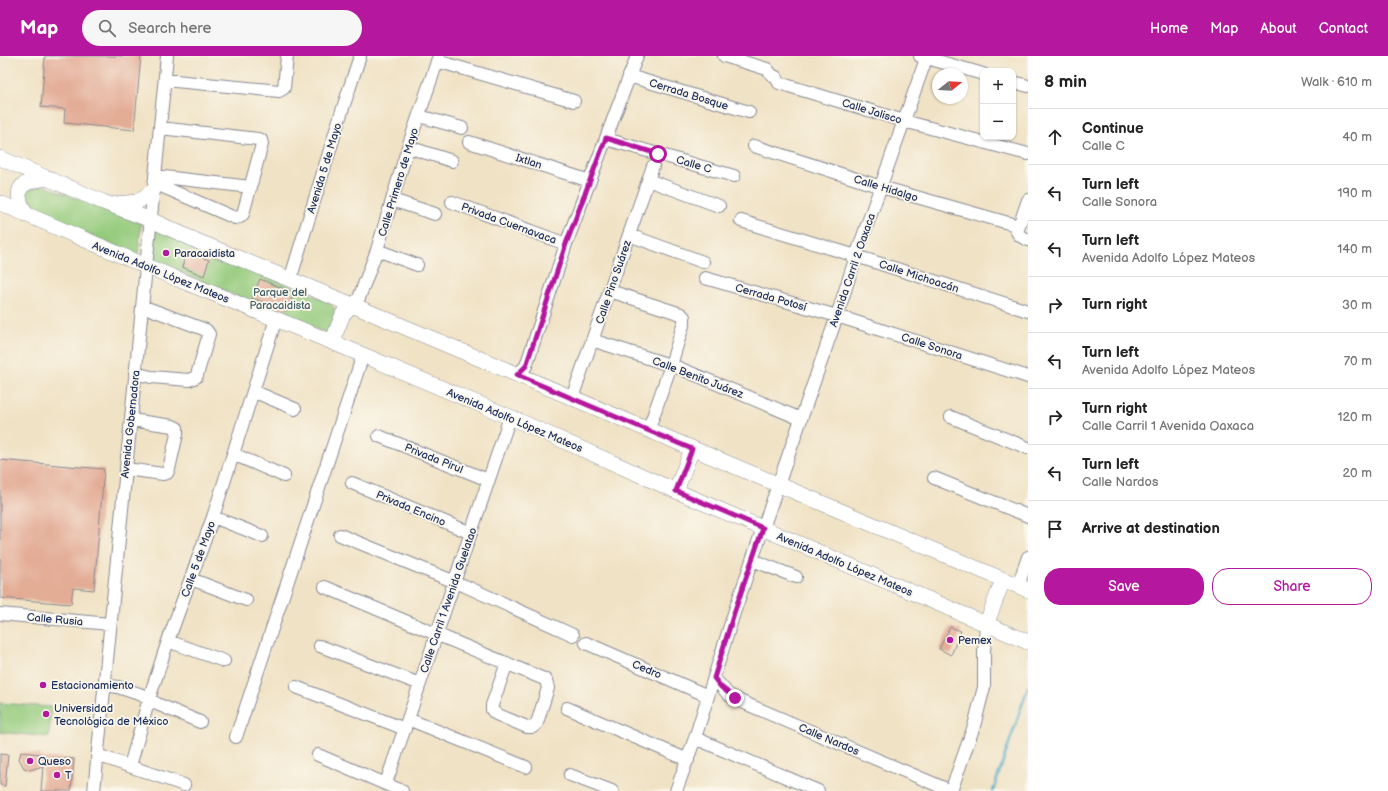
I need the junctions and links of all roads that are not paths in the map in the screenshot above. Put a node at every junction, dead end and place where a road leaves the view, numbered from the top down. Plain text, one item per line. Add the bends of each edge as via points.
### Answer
1 (167, 56) edge
2 (287, 56) edge
3 (360, 56) edge
4 (637, 56) edge
5 (724, 56) edge
6 (925, 57) edge
7 (438, 58) edge
8 (980, 73) edge
9 (629, 76) junction
10 (164, 80) junction
11 (1016, 83) edge
12 (1028, 86) edge
13 (574, 101) dead end
14 (749, 112) dead end
15 (419, 116) junction
16 (904, 121) junction
17 (160, 128) junction
18 (462, 128) dead end
19 (606, 138) junction
20 (469, 142) dead end
21 (754, 146) dead end
22 (408, 147) junction
23 (1028, 154) edge
24 (0, 158) edge
25 (452, 161) dead end
26 (653, 166) dead end
27 (734, 176) dead end
28 (49, 178) junction
29 (648, 180) junction
30 (590, 181) junction
31 (154, 183) junction
32 (251, 187) junction
33 (881, 187) junction
34 (392, 200) junction
35 (1028, 200) edge
36 (452, 202) dead end
37 (0, 204) edge
38 (108, 204) junction
39 (719, 206) dead end
40 (435, 214) dead end
41 (26, 215) junction
42 (151, 220) junction
43 (741, 221) dead end
44 (1022, 233) edge
45 (629, 235) junction
46 (566, 244) junction
47 (377, 250) junction
48 (856, 256) junction
49 (703, 262) dead end
50 (417, 265) dead end
51 (146, 266) junction
52 (705, 278) dead end
53 (290, 280) junction
54 (610, 291) junction
55 (352, 305) junction
56 (142, 306) junction
57 (1028, 311) edge
58 (837, 316) junction
59 (276, 319) junction
60 (592, 340) junction
61 (332, 342) junction
62 (363, 355) junction
63 (671, 365) junction
64 (135, 373) junction
65 (517, 375) junction
66 (1028, 377) edge
67 (254, 391) junction
68 (572, 398) junction
69 (295, 409) dead end
70 (510, 417) junction
71 (952, 417) dead end
72 (801, 418) junction
73 (131, 420) junction
74 (648, 430) junction
75 (379, 436) dead end
76 (1028, 448) edge
77 (692, 449) junction
78 (233, 454) junction
79 (126, 469) junction
80 (284, 476) dead end
81 (934, 478) dead end
82 (488, 480) junction
83 (352, 483) dead end
84 (779, 485) junction
85 (676, 491) junction
86 (1028, 516) edge
87 (213, 517) junction
88 (763, 528) junction
89 (471, 532) junction
90 (340, 535) dead end
91 (262, 536) dead end
92 (1028, 557) edge
93 (752, 560) junction
94 (796, 577) dead end
95 (191, 579) junction
96 (1003, 580) junction
97 (455, 582) junction
98 (325, 587) dead end
99 (1024, 588) edge
100 (246, 600) dead end
101 (0, 614) edge
102 (110, 624) junction
103 (986, 625) junction
104 (436, 634) junction
105 (574, 635) dead end
106 (168, 641) junction
107 (1028, 642) edge
108 (586, 643) dead end
109 (320, 646) dead end
110 (224, 661) dead end
111 (507, 663) junction
112 (714, 678) junction
113 (420, 684) junction
114 (104, 685) junction
115 (296, 687) dead end
116 (708, 696) junction
117 (149, 699) junction
118 (567, 708) dead end
119 (200, 722) dead end
120 (407, 724) junction
121 (236, 737) dead end
122 (695, 738) junction
123 (97, 755) junction
124 (318, 755) dead end
125 (688, 760) junction
126 (130, 766) junction
127 (526, 767) dead end
128 (570, 775) dead end
129 (386, 783) junction
130 (184, 785) dead end
131 (94, 791) edge
132 (402, 791) edge
133 (612, 791) edge
134 (676, 791) edge
135 (818, 791) edge
136 (951, 791) edge

1 - 10 street, Avenida Gobernadora
2 - 10 street via 284,88 279,91
3 - 53 street, Avenida 5 de Mayo
4 - 9 street
5 - 16 street, Calle Jalisco via 767,69 779,83
6 - 8 street
6 - 16 street, Avenida Carril 2 Oaxaca
7 - 13 street
7 - 15 street, Calle Primero de Mayo
9 - 14 street, Cerrada Bosque
9 - 19 street
10 - 17 street, Avenida Gobernadora
11 - 12 street
15 - 18 street
15 - 22 street, Calle Primero de Mayo
16 - 23 street, Calle Jalisco
16 - 33 street, Avenida Carril 2 Oaxaca
17 - 31 street, Avenida Gobernadora
17 - 32 street via 260,139 262,144
19 - 27 street, Calle C
19 - 30 street
20 - 30 street, Ixtlan
21 - 33 street, Calle Hidalgo
22 - 25 street
22 - 34 street, Calle Primero de Mayo
24 - 28 main road
26 - 29 street, Calle Pino Suárez
28 - 38 main road
28 - 41 main road via 25,183 20,188 18,197
29 - 39 street
29 - 45 street, Calle Pino Suárez
30 - 46 street
31 - 32 street
31 - 32 street via 237,218 243,214
31 - 38 main road via 138,202
31 - 42 street, Avenida Gobernadora
33 - 44 street, Calle Hidalgo
33 - 48 street, Avenida Carril 2 Oaxaca
34 - 40 street
34 - 47 street, Calle Primero de Mayo
35 - 44 street
36 - 46 street, Privada Cuernavaca
37 - 41 main road, Avenida Adolfo López Mateos
38 - 42 main road
41 - 51 main road, Avenida Adolfo López Mateos
42 - 51 street, Avenida Gobernadora
42 - 53 main road
43 - 48 street, Calle Michoacán
45 - 49 street
45 - 54 street, Calle Pino Suárez
46 - 65 street via 526,366
47 - 50 street
47 - 55 street, Calle Primero de Mayo via 359,298
48 - 57 street, Calle Michoacán
48 - 58 street, Avenida Carril 2 Oaxaca
51 - 56 street, Avenida Gobernadora
51 - 59 main road, Avenida Adolfo López Mateos
52 - 58 street, Cerrada Potosí
53 - 55 main road
54 - 60 street, Calle Pino Suárez
54 - 63 street via 684,317
55 - 61 main road via 343,314
55 - 65 main road
56 - 64 street, Avenida Gobernadora
56 - 64 street via 206,330 209,334 194,379 151,377
58 - 66 street, Calle Sonora
58 - 72 street, Avenida Carril 2 Oaxaca
59 - 61 main road, Avenida Adolfo López Mateos
59 - 67 street, Calle 5 de Mayo
60 - 63 street, Calle Benito Juárez
60 - 68 street, Calle Pino Suárez
61 - 62 main road, Avenida Adolfo López Mateos
62 - 70 main road, Avenida Adolfo López Mateos
62 - 121 street
63 - 72 street, Calle Benito Juárez
63 - 74 street
64 - 73 street, Avenida Gobernadora
65 - 68 main road
67 - 69 street
67 - 78 street, Calle 5 de Mayo
68 - 74 main road
70 - 82 street, Calle Carril 1 Avenida Guelatao
70 - 85 main road, Avenida Adolfo López Mateos
71 - 76 street
72 - 84 street, Avenida Carril 2 Oaxaca
73 - 79 street, Avenida Gobernadora
73 - 79 street via 172,426 177,428 177,434 167,473
74 - 77 main road
75 - 82 street, Privada Pirul
77 - 84 main road
77 - 85 main road
78 - 80 street
78 - 87 street, Calle 5 de Mayo
79 - 102 street, Avenida Gobernadora
81 - 86 street
82 - 89 street, Calle Carril 1 Avenida Guelatao
83 - 89 street, Privada Encino
84 - 88 street, Avenida Carril 2 Oaxaca
84 - 96 main road
85 - 88 main road, Avenida Adolfo López Mateos
87 - 91 street
87 - 95 street, Calle 5 de Mayo
88 - 93 street, Avenida Carril 2 Oaxaca
88 - 103 main road, Avenida Adolfo López Mateos
89 - 97 street, Calle Carril 1 Avenida Guelatao
90 - 97 street
92 - 99 street
93 - 94 street
93 - 112 street, Avenida Carril 2 Oaxaca
95 - 100 street
95 - 106 street, Calle 5 de Mayo
96 - 99 main road
96 - 103 main road
97 - 104 street, Calle Carril 1 Avenida Guelatao
97 - 105 street
98 - 104 street
101 - 102 street, Calle Rusia
102 - 114 street, Avenida Gobernadora
103 - 107 main road, Avenida Adolfo López Mateos
103 - 136 street via 984,687 974,726
104 - 111 street
104 - 113 street, Calle Carril 1 Avenida Guelatao
106 - 110 street
106 - 117 street, Calle 5 de Mayo
108 - 116 street, Cedro
109 - 113 street
111 - 111 street via 492,710 496,714 533,727 537,723 548,682
112 - 116 street, Avenida Carril 2 Oaxaca
112 - 136 street, Calle Nardos via 728,694 742,702
113 - 120 street, Calle Carril 1 Avenida Guelatao
114 - 117 street via 129,690
114 - 123 street, Avenida Gobernadora
115 - 120 street
116 - 122 street, Avenida Carril 2 Oaxaca
117 - 119 street
117 - 126 street, Calle 5 de Mayo
118 - 125 street
120 - 127 street
120 - 129 street, Calle Carril 1 Avenida Guelatao
122 - 125 street, Avenida Carril 2 Oaxaca
122 - 135 street
123 - 126 street
123 - 131 street, Avenida Gobernadora
124 - 129 street
125 - 134 street, Avenida Carril 2 Oaxaca
126 - 130 street
128 - 133 street
129 - 132 street

